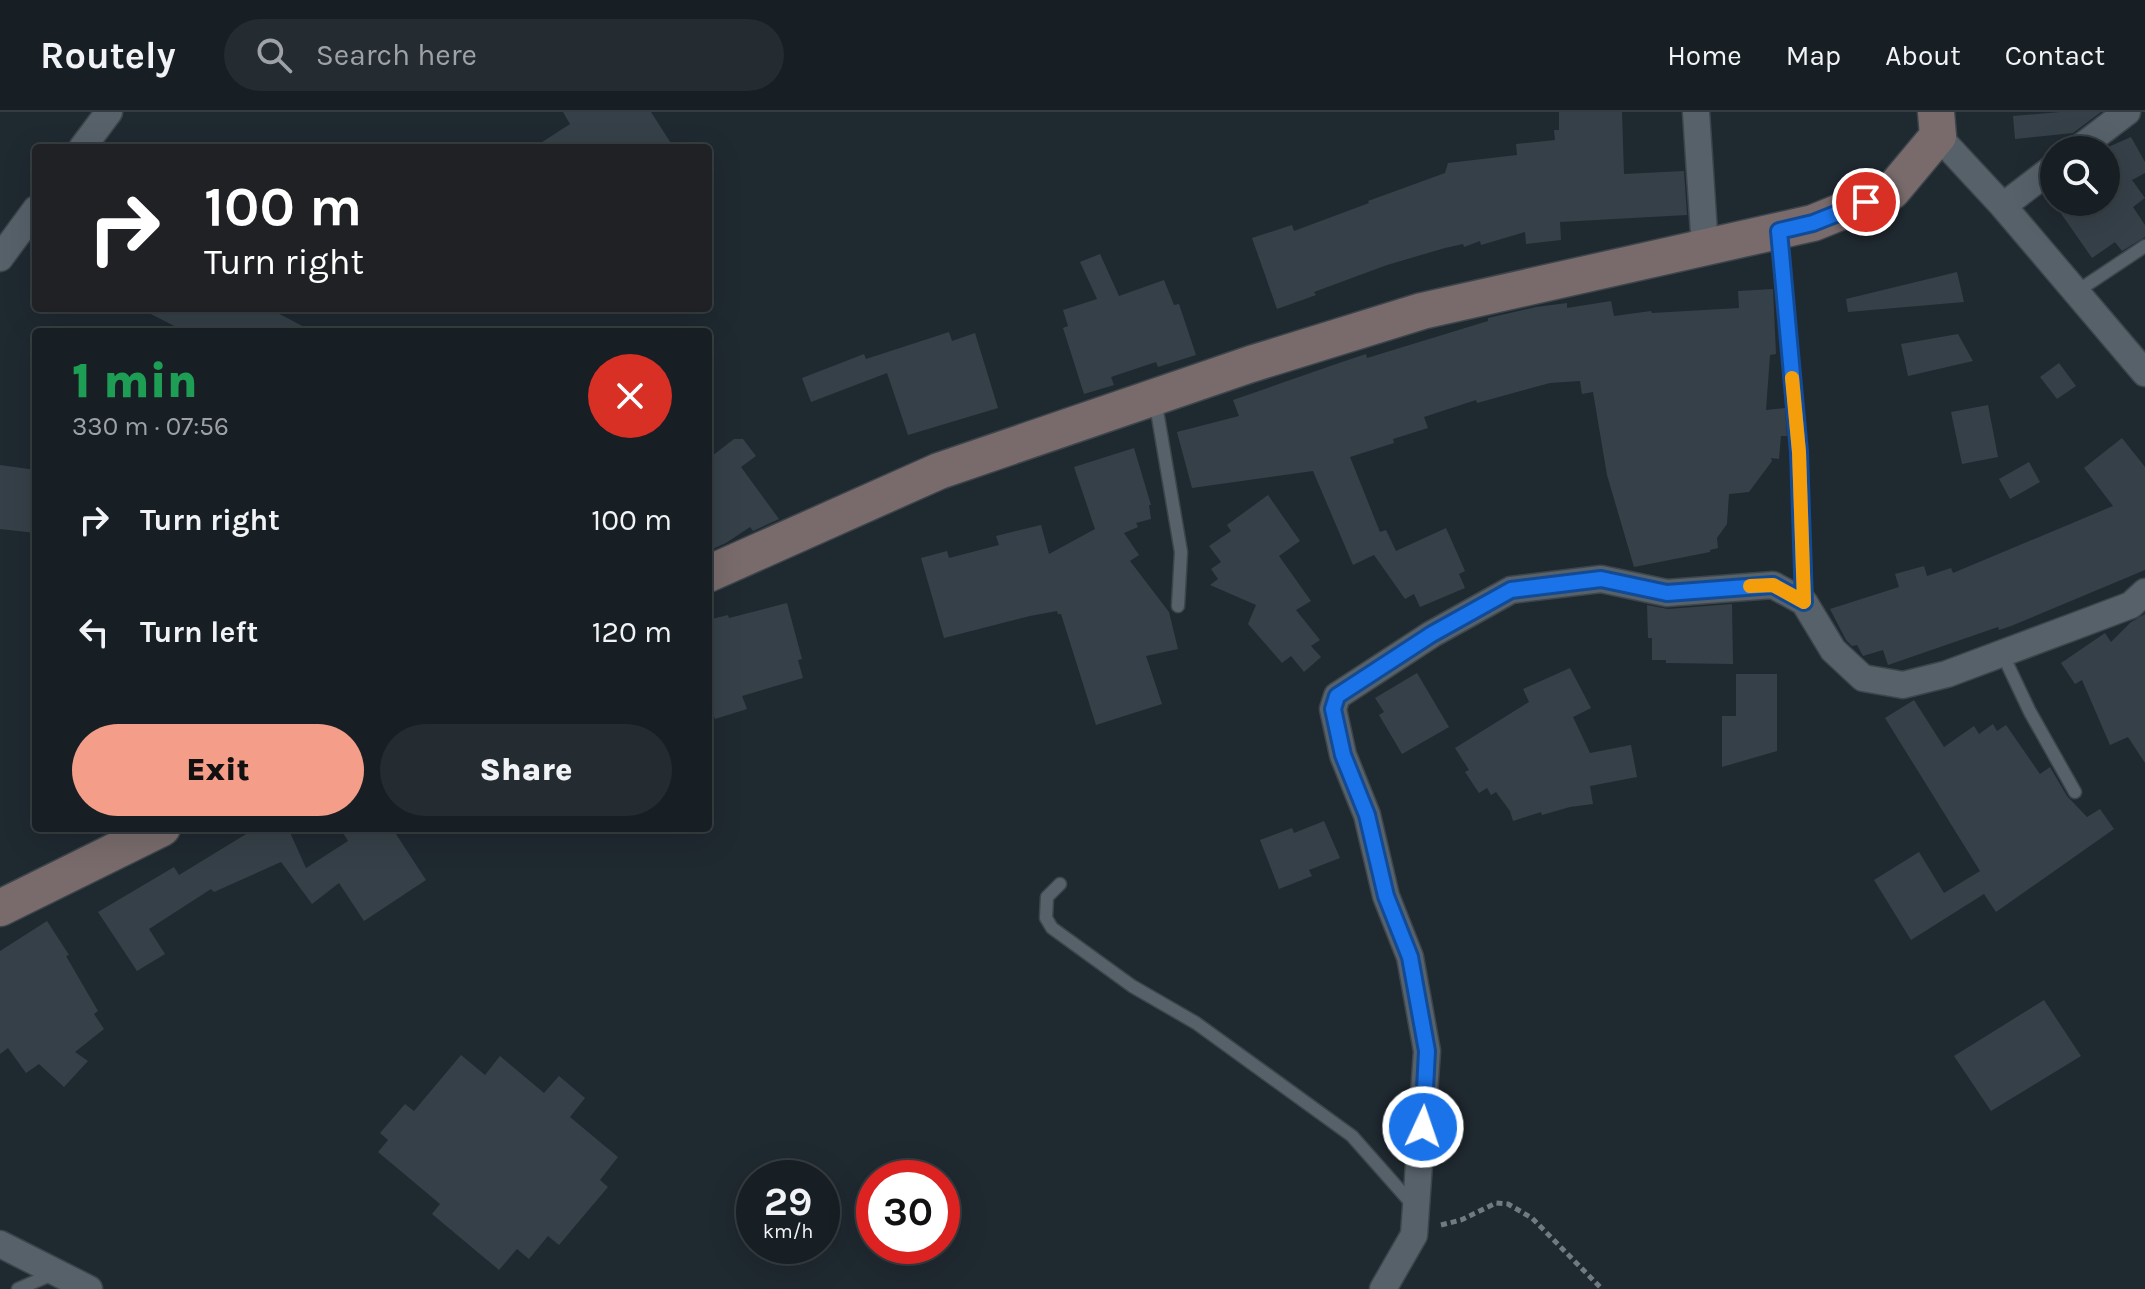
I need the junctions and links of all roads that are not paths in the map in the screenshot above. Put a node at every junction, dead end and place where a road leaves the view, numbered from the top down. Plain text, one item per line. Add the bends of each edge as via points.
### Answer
1 (109, 112) edge
2 (1696, 112) edge
3 (2127, 112) edge
4 (1937, 124) edge
5 (2095, 136) edge
6 (85, 144) edge
7 (2040, 178) edge
8 (2003, 206) junction
9 (32, 214) edge
10 (1779, 231) junction
11 (2145, 246) edge
12 (1705, 248) junction
13 (0, 258) edge
14 (2076, 292) junction
15 (2145, 373) edge
16 (1154, 396) junction
17 (712, 572) edge
18 (2145, 592) edge
19 (1804, 602) junction
20 (1178, 606) dead end
21 (2002, 653) junction
22 (2075, 792) dead end
23 (154, 832) edge
24 (1060, 884) dead end
25 (0, 908) edge
26 (1416, 1223) junction
27 (0, 1244) edge
28 (58, 1272) junction
29 (18, 1289) edge
30 (89, 1289) edge
31 (1383, 1289) edge

1 - 6 street
2 - 12 street
3 - 5 street
4 - 8 street
4 - 10 street via 1892,191
7 - 8 street
8 - 14 street
9 - 13 street
10 - 12 street
10 - 19 lane via 1799,452
11 - 14 lane
12 - 16 street via 1422,311
14 - 15 street
16 - 17 street via 939,471
16 - 20 lane via 1181,552
18 - 21 street via 2131,605
19 - 21 street via 1833,650 1863,678 1903,685
19 - 26 street via 1773,585 1667,593 1601,579 1511,590 1337,696 1333,709 1343,755 1410,957 1427,1051
21 - 22 lane
23 - 25 street
24 - 26 lane via 1047,897 1046,918 1052,928 1352,1136
26 - 31 street
27 - 28 street
28 - 29 lane
28 - 30 street

